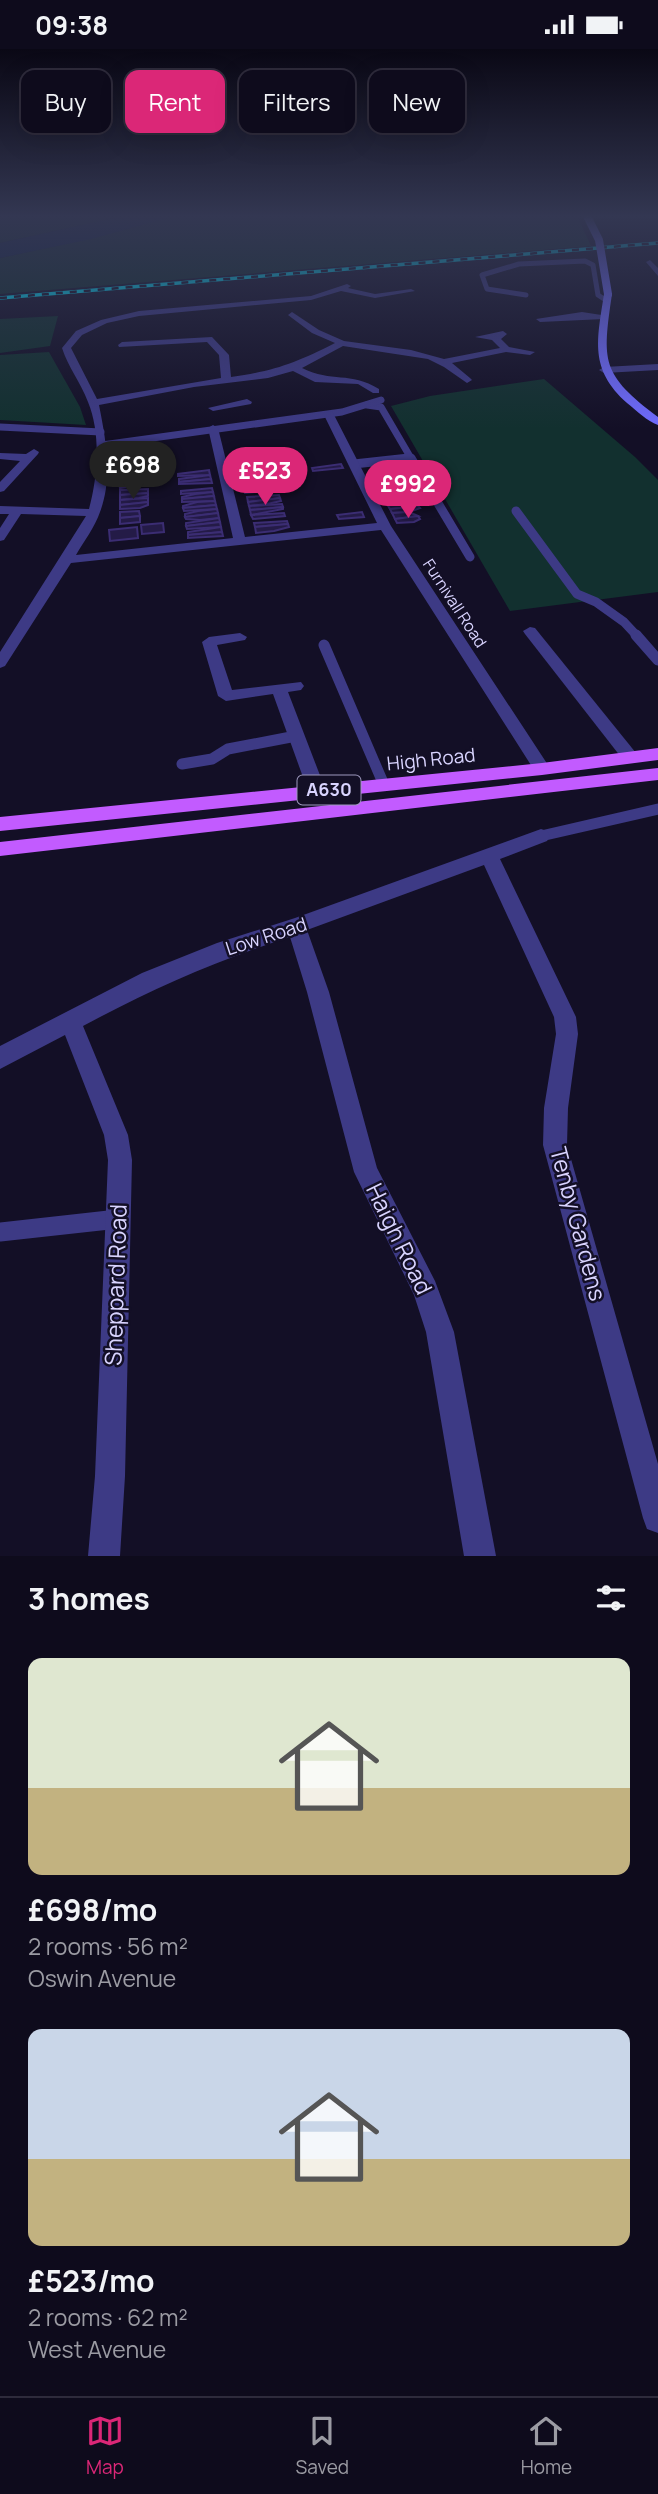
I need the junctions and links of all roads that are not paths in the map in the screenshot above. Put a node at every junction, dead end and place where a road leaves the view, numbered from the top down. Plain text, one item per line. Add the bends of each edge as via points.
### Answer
1 (339, 288) edge
2 (348, 288) edge
3 (411, 288) edge
4 (413, 288) edge
5 (487, 288) edge
6 (597, 288) edge
7 (606, 288) edge
8 (422, 294) dead end
9 (526, 295) dead end
10 (607, 298) junction
11 (292, 315) dead end
12 (604, 316) junction
13 (540, 319) dead end
14 (314, 320) dead end
15 (300, 322) junction
16 (219, 334) dead end
17 (479, 337) dead end
18 (209, 339) junction
19 (342, 343) junction
20 (127, 347) dead end
21 (506, 349) junction
22 (530, 352) dead end
23 (443, 362) junction
24 (293, 367) junction
25 (658, 367) edge
26 (604, 370) junction
27 (228, 380) junction
28 (467, 380) dead end
29 (220, 394) junction
30 (378, 395) joint
31 (247, 402) dead end
32 (94, 403) junction
33 (366, 404) junction
34 (213, 408) dead end
35 (328, 413) junction
36 (658, 422) edge
37 (0, 427) edge
38 (213, 428) junction
39 (102, 438) junction
40 (0, 456) edge
41 (411, 458) junction
42 (354, 464) junction
43 (0, 489) edge
44 (0, 510) edge
45 (516, 511) dead end
46 (18, 512) junction
47 (94, 513) junction
48 (385, 526) junction
49 (0, 537) edge
50 (240, 541) junction
51 (470, 557) dead end
52 (67, 560) junction
53 (530, 631) dead end
54 (240, 637) dead end
55 (6, 644) edge
56 (324, 646) dead end
57 (658, 660) edge
58 (0, 663) edge
59 (296, 686) dead end
60 (279, 689) junction
61 (296, 736) junction
62 (658, 754) edge
63 (631, 757) junction
64 (182, 764) dead end
65 (542, 769) junction
66 (658, 774) edge
67 (384, 785) junction
68 (317, 791) junction
69 (658, 809) edge
70 (0, 824) edge
71 (541, 836) joint
72 (97, 838) junction
73 (0, 841) edge
74 (0, 849) edge
75 (490, 856) junction
76 (296, 926) junction
77 (71, 1022) junction
78 (0, 1058) edge
79 (118, 1219) junction
80 (0, 1232) edge
81 (658, 1518) edge
82 (104, 1556) edge
83 (480, 1556) edge

1 - 32 street via 313,298 140,312 89,328 71,339 66,348
2 - 3 street via 375,296
4 - 8 street
5 - 9 lane
6 - 10 lane via 598,295
7 - 10 street, bridge
10 - 12 street
11 - 15 street
12 - 13 street
12 - 26 street
14 - 15 street
15 - 19 street
16 - 18 street
17 - 21 street via 499,336
18 - 20 street
18 - 27 street via 224,355
19 - 23 street via 404,351
19 - 24 street
21 - 22 street
21 - 23 street
23 - 28 street
24 - 27 street
24 - 30 street via 318,384 360,381
25 - 26 street
26 - 36 street via 620,394
27 - 29 street
29 - 31 street
29 - 32 street
29 - 34 street
30 - 33 lane
32 - 39 street
33 - 35 lane
33 - 41 lane via 381,407
35 - 38 lane
35 - 42 street, Furnivall Road
37 - 39 lane
38 - 39 lane
38 - 50 street
39 - 47 street
40 - 43 street via 31,455
41 - 42 lane
41 - 51 lane
42 - 48 street, Furnivall Road
44 - 46 street
45 - 57 lane via 577,594 624,622
46 - 47 street
46 - 49 street
47 - 52 street
48 - 50 street
48 - 65 street, Furnivall Road
50 - 52 street
52 - 55 street
53 - 63 street
54 - 60 street via 209,642 226,696
55 - 58 street
56 - 67 lane
59 - 60 street
60 - 61 street
61 - 64 lane via 228,749 212,759
61 - 68 street
62 - 63 main road, High Road / A630
63 - 65 main road, High Road / A630
65 - 67 main road, High Road / A630
66 - 72 main road, A630
67 - 68 main road, High Road / A630
68 - 70 main road, High Road / A630
69 - 71 lane
71 - 75 street, Low Road
72 - 73 main road, A630 via 64,835
72 - 74 main road, A630
75 - 76 street, Low Road
75 - 81 street, Tenby Gardens via 565,1017 555,1145
76 - 77 street, Low Road via 224,949 149,981
76 - 83 street, Haigh Road via 366,1172 426,1290 440,1332
77 - 78 street, Low Road
77 - 79 street, Sheppard Road via 116,1135
79 - 80 lane
79 - 82 street, Sheppard Road

